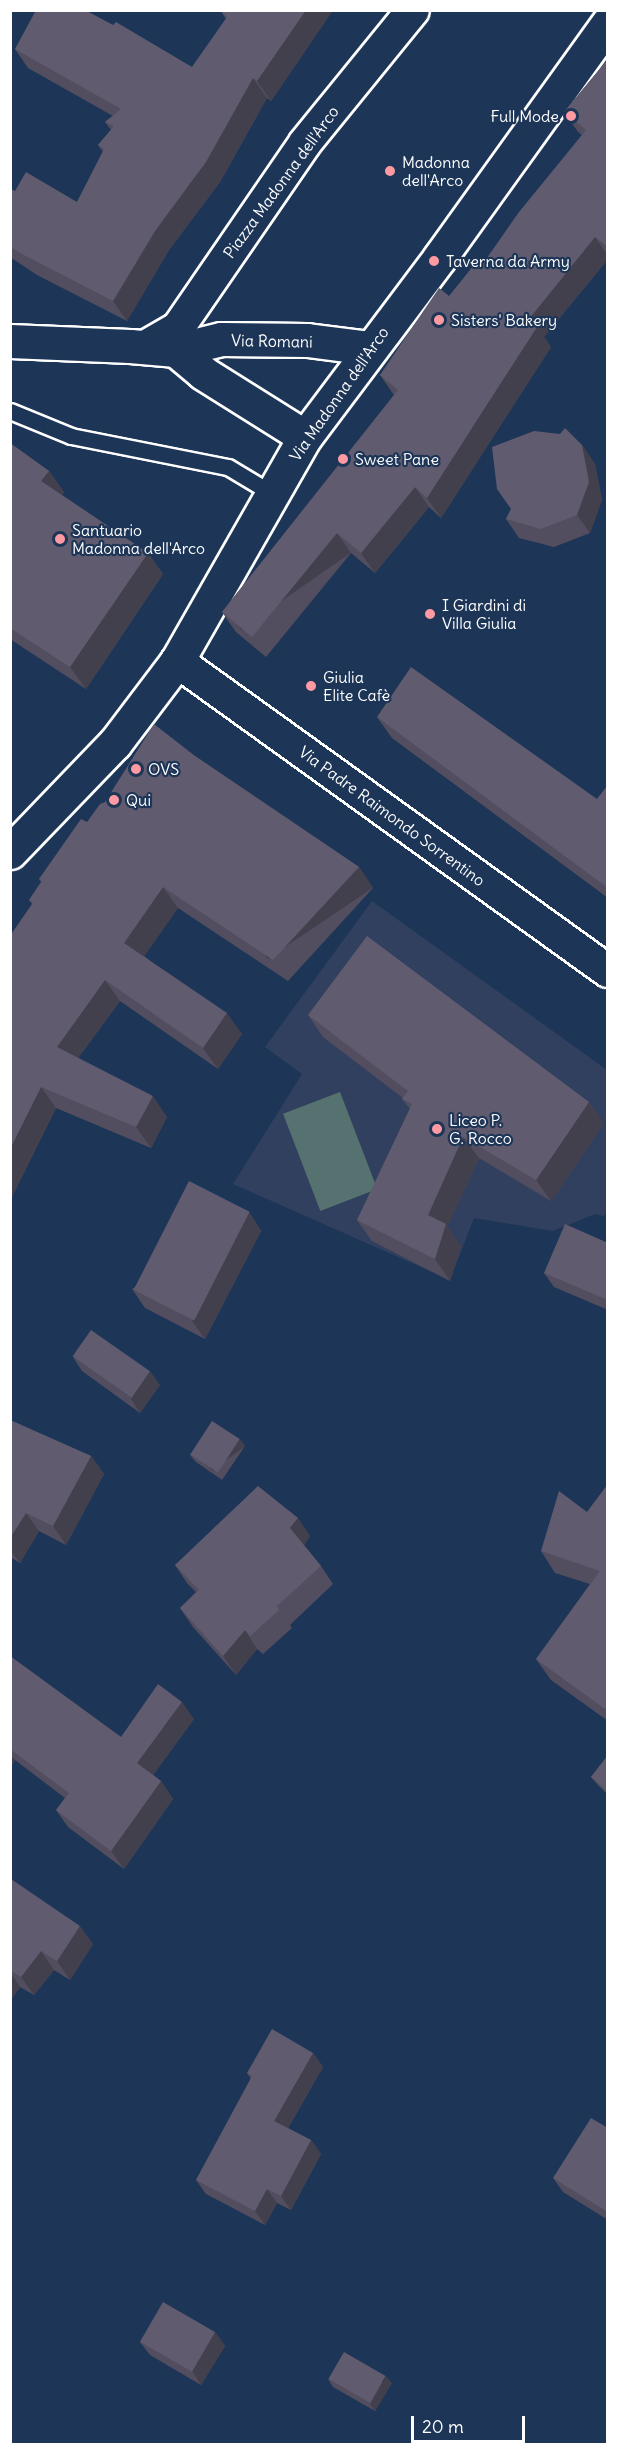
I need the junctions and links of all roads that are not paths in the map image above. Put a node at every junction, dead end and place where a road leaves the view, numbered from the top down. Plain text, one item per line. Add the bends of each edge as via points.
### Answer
1 (413, 10) edge
2 (608, 23) edge
3 (10, 341) edge
4 (370, 348) junction
5 (160, 349) junction
6 (10, 411) edge
7 (305, 437) junction
8 (273, 494) junction
9 (177, 661) junction
10 (10, 852) edge
11 (608, 971) edge

1 - 5 street, Piazza Madonna dell'Arco via 305,143
2 - 4 main road, Via Madonna dell'Arco
3 - 5 main road, Via Romani
4 - 5 main road, Via Romani via 307,340 221,339
4 - 7 main road, Via Madonna dell'Arco
5 - 7 main road
6 - 8 lane via 71,436 228,467
7 - 8 main road, Via Madonna dell'Arco
8 - 9 main road, Via Madonna dell'Arco
9 - 10 main road, Via Madonna dell'Arco via 115,743
9 - 11 street, Via Padre Raimondo Sorrentino

